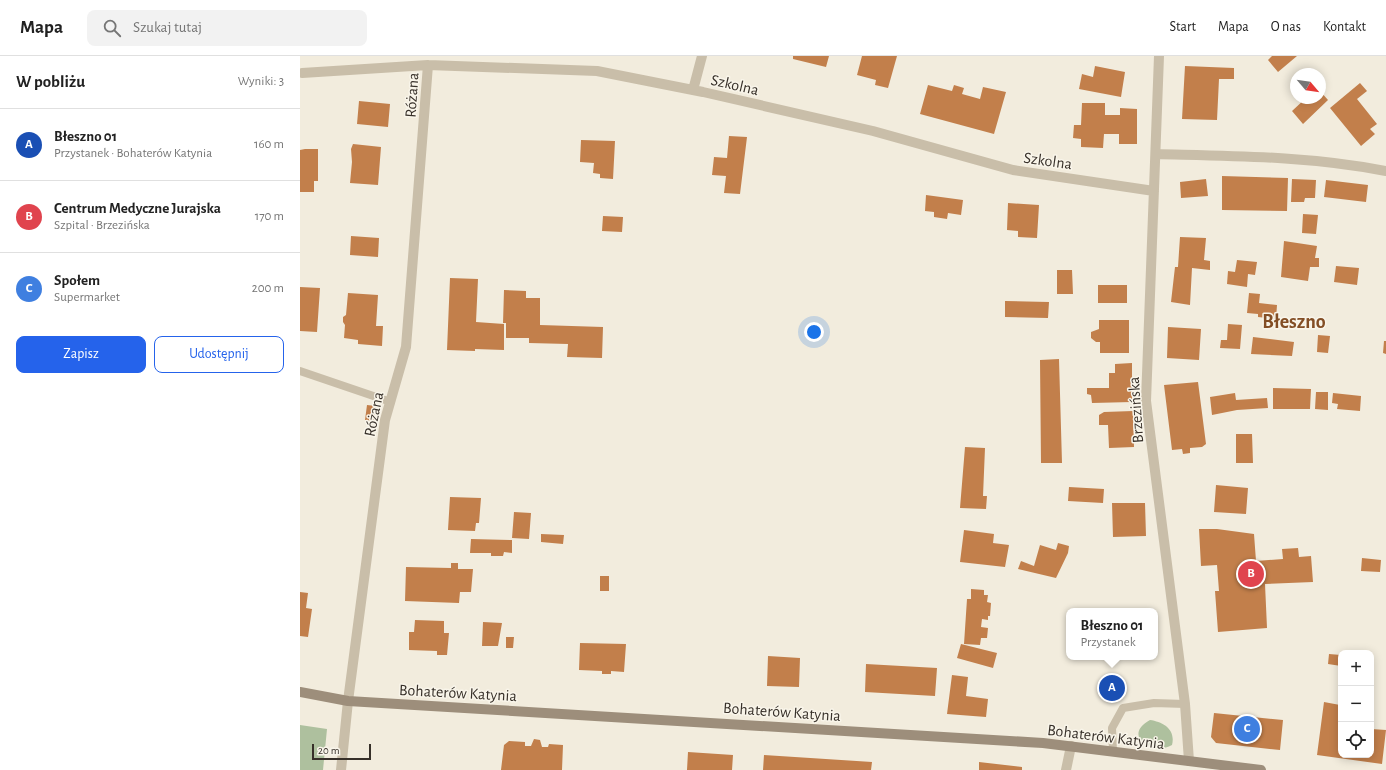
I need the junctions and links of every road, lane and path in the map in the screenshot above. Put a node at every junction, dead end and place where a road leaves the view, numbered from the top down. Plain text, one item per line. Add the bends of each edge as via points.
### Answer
1 (702, 56) edge
2 (1159, 56) edge
3 (428, 65) junction
4 (302, 73) dead end
5 (692, 90) junction
6 (1156, 154) junction
7 (1386, 171) edge
8 (1154, 191) junction
9 (300, 371) edge
10 (390, 402) junction
11 (300, 692) edge
12 (348, 701) junction
13 (1185, 704) junction
14 (1072, 746) junction
15 (1113, 751) junction
16 (1189, 761) junction
17 (341, 770) edge
18 (1066, 770) edge
19 (1261, 770) edge

1 - 5 street
2 - 6 street, Brzezińska
3 - 4 street, Szkolna
3 - 5 street, Szkolna via 597,71
3 - 10 street, Różana via 406,347
5 - 8 street, Szkolna via 873,132 1013,170
6 - 7 street via 1292,158
6 - 8 street, Brzezińska
8 - 13 street, Brzezińska via 1146,401
9 - 10 lane
10 - 12 street, Różana via 385,420
11 - 12 street, Bohaterów Katynia
12 - 14 street, Bohaterów Katynia
12 - 17 street, Różana
13 - 15 lane via 1154,703 1123,708 1112,728
13 - 16 street, Brzezińska
14 - 15 street, Bohaterów Katynia
14 - 18 street
15 - 16 street, Bohaterów Katynia
16 - 19 street, Bohaterów Katynia

